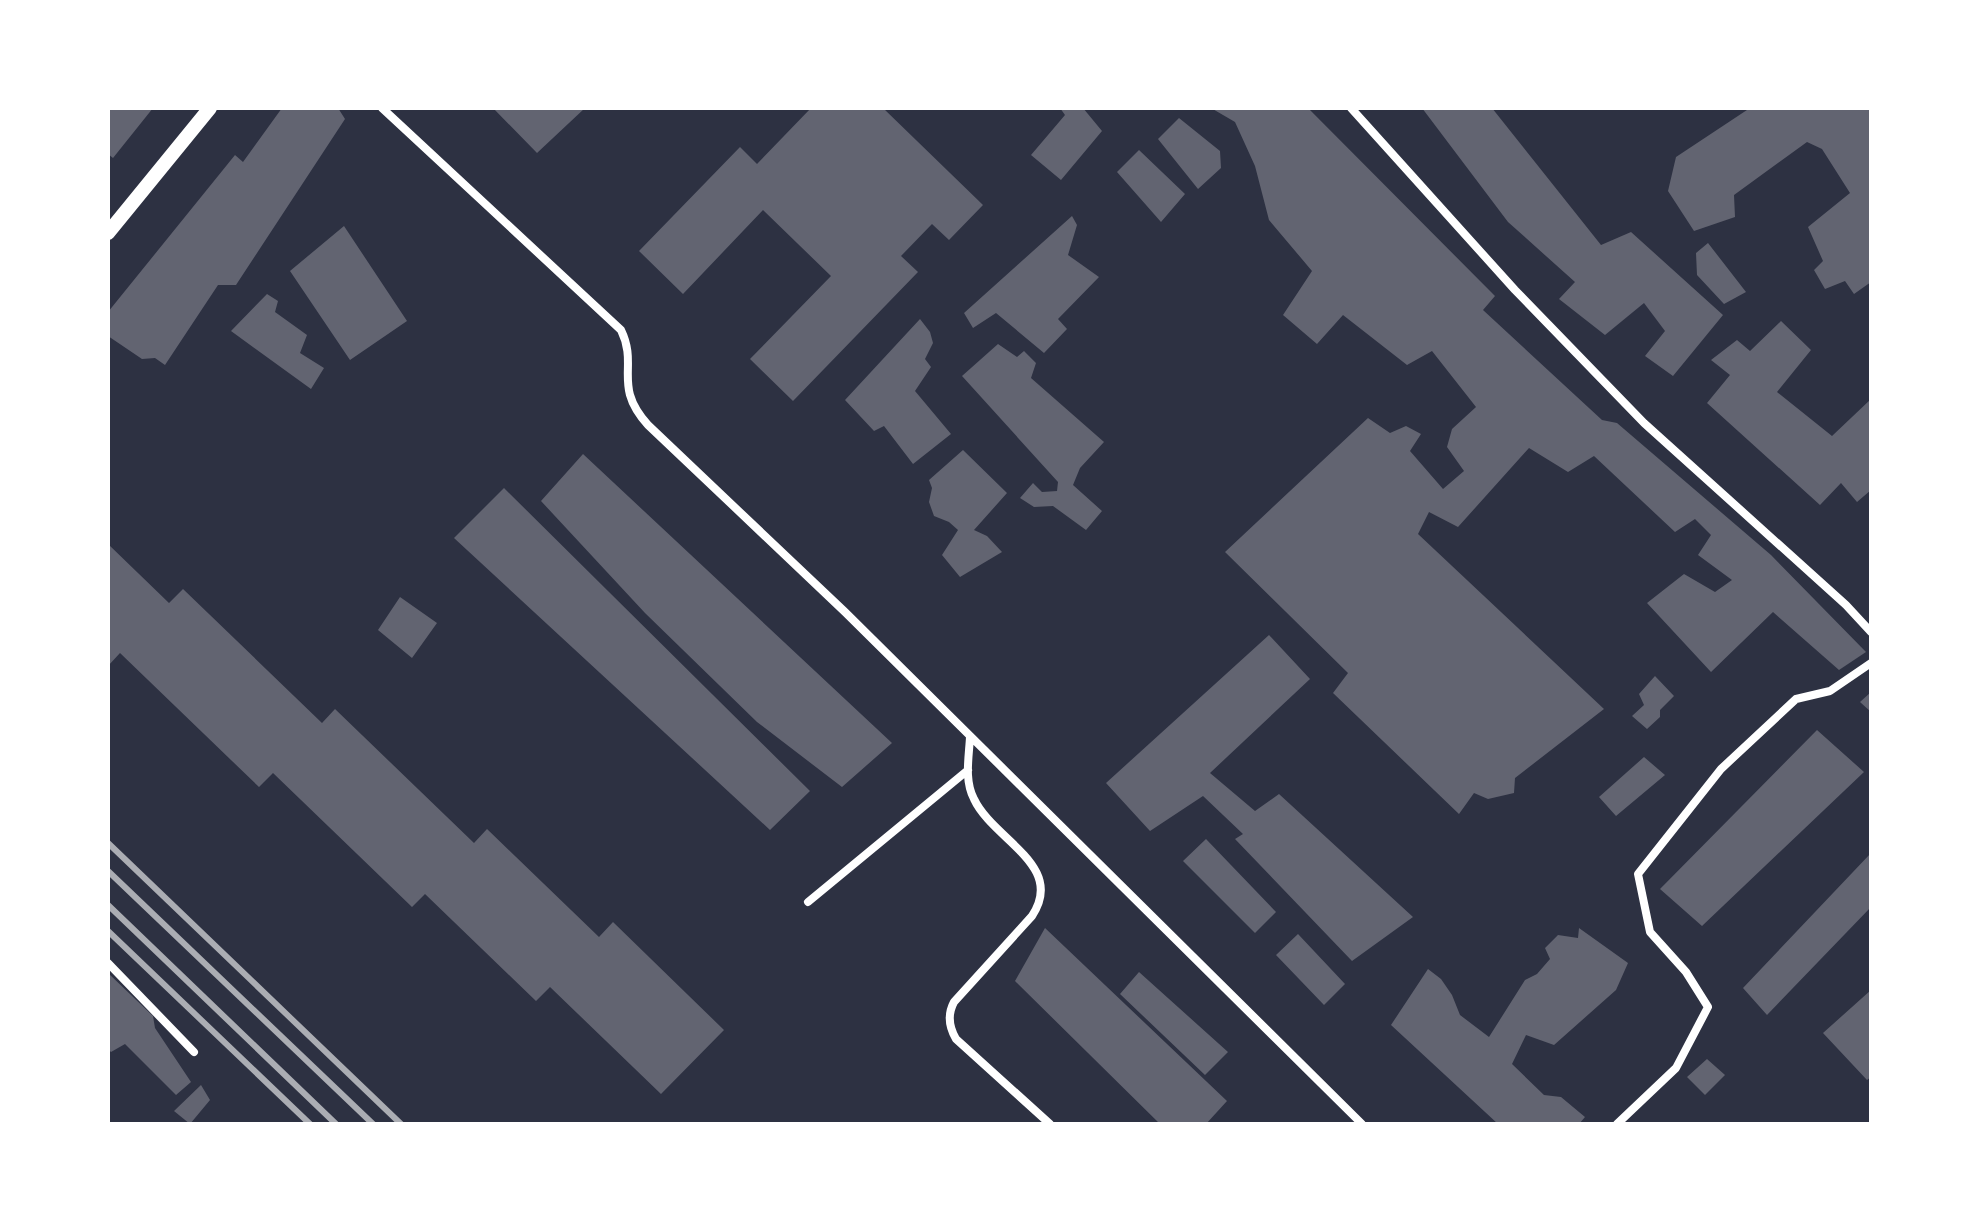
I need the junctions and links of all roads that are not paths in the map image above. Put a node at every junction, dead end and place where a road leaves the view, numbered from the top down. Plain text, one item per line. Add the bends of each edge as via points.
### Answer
1 (210, 108) edge
2 (382, 108) edge
3 (1351, 108) edge
4 (108, 233) edge
5 (1871, 632) edge
6 (1871, 663) edge
7 (970, 737) junction
8 (968, 770) junction
9 (808, 902) dead end
10 (108, 963) edge
11 (194, 1052) dead end
12 (1050, 1124) edge
13 (1362, 1124) edge
14 (1617, 1124) edge

1 - 4 street
2 - 7 street via 613,321 625,339 628,393 639,416
3 - 5 street via 1504,279 1644,423
6 - 14 street via 1830,691 1796,699 1721,769 1638,874 1650,932 1686,972 1708,1007 1676,1068
7 - 8 street
7 - 13 street
8 - 9 street
8 - 12 street via 974,801 1033,867 1044,890 1032,916 954,1002 949,1010 951,1031
10 - 11 street

